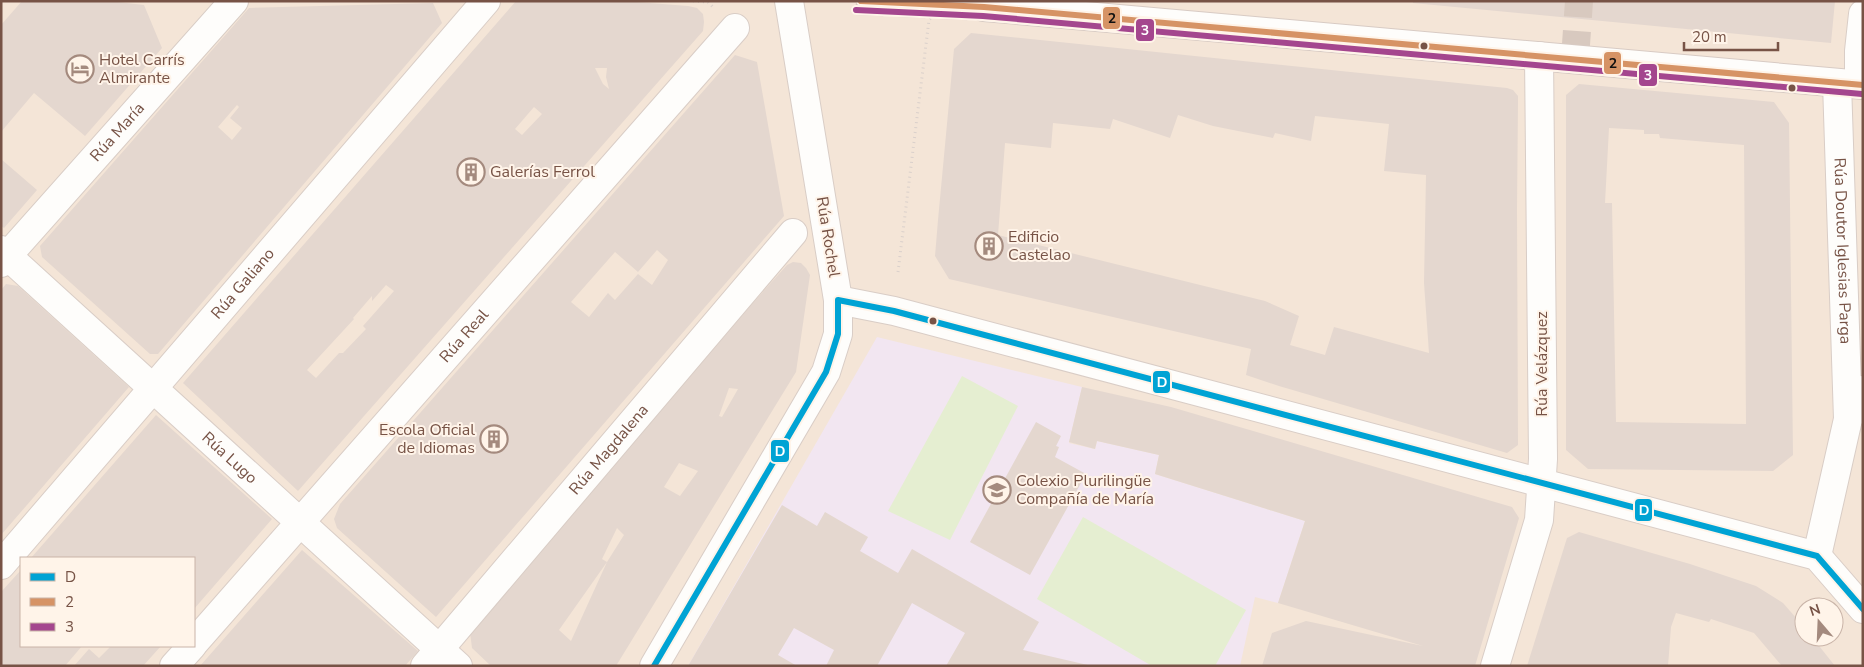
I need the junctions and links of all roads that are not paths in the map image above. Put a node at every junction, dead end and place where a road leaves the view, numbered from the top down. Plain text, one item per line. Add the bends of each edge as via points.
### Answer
1 (234, 1) edge
2 (486, 1) edge
3 (789, 1) edge
4 (984, 7) tunnel mouth
5 (1863, 14) edge
6 (735, 28) dead end
7 (1539, 56) junction
8 (1853, 84) edge
9 (793, 233) dead end
10 (3, 257) edge
11 (838, 300) junction
12 (154, 389) junction
13 (1863, 390) edge
14 (1848, 419) junction
15 (1542, 483) junction
16 (300, 522) junction
17 (1817, 556) junction
18 (1, 565) edge
19 (1863, 609) edge
20 (195, 642) edge
21 (190, 647) edge
22 (441, 660) edge
23 (174, 666) edge
24 (654, 666) edge
25 (1495, 666) edge

1 - 10 street, Rúa María
2 - 12 street, Rúa Galiano
3 - 11 street, Rúa Rochel
4 - 7 street
5 - 8 street, Rúa Doutor Iglesias Parga
6 - 16 street, Rúa Real
7 - 8 street
7 - 15 street, Rúa Velázquez
8 - 14 street, Rúa Doutor Iglesias Parga
9 - 22 street, Rúa Magdalena
10 - 12 street, Rúa Lugo
11 - 15 street via 894,311
11 - 24 street, Rúa Rochel via 838,334 826,372
12 - 16 street, Rúa Lugo
12 - 18 street, Rúa Galiano
13 - 14 street, Rúa Doutor Iglesias Parga
14 - 17 street, Rúa Doutor Iglesias Parga
15 - 17 street
15 - 25 street, Rúa Velázquez via 1539,520
16 - 20 street, Rúa Real
16 - 22 street, Rúa Lugo
17 - 19 street
21 - 23 street, Rúa Real

